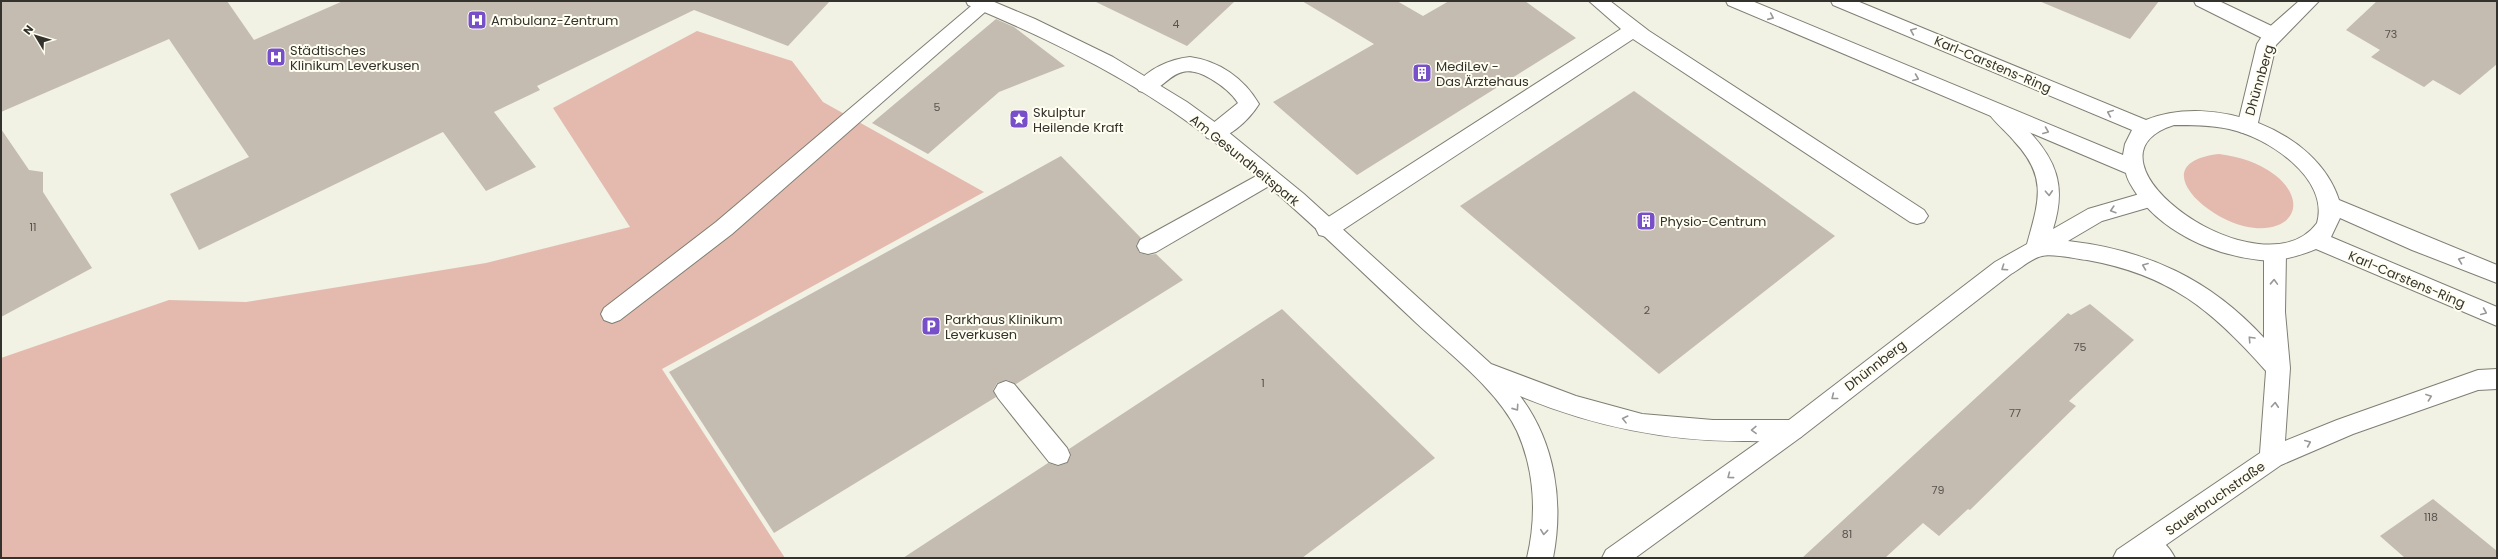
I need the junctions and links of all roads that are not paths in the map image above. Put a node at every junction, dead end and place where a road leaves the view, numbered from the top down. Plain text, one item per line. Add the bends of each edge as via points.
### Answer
1 (1598, 1) edge
2 (1735, 1) edge
3 (1840, 1) edge
4 (2203, 1) edge
5 (2310, 1) edge
6 (979, 3) edge
7 (1634, 29) junction
8 (2273, 35) junction
9 (1146, 86) junction
10 (1997, 111) junction
11 (2246, 127) junction
12 (2146, 128) junction
13 (1214, 133) junction
14 (2133, 168) junction
15 (1269, 178) junction
16 (2150, 199) junction
17 (2330, 205) junction
18 (1918, 216) dead end
19 (1327, 229) junction
20 (2317, 240) junction
21 (1148, 246) dead end
22 (2037, 247) junction
23 (2275, 252) junction
24 (2497, 274) edge
25 (612, 314) dead end
26 (2497, 317) edge
27 (1481, 368) junction
28 (2278, 368) junction
29 (2497, 379) edge
30 (1006, 391) dead end
31 (1793, 430) junction
32 (1058, 455) dead end
33 (2272, 458) junction
34 (2155, 551) edge
35 (1540, 558) edge
36 (1615, 558) edge
37 (2126, 558) edge

1 - 7 street
2 -> 10 street
12 -> 3 street, Karl-Carstens-Ring
4 - 8 street
5 - 8 street, Dhünnberg
6 - 9 street, Am Gesundheitspark via 1066,42
6 - 25 street via 724,228
7 - 18 street
7 - 19 street
8 - 11 street, Dhünnberg via 2267,44
9 - 13 street, Am Gesundheitspark
9 - 13 street via 1168,69 1197,62 1228,81 1241,90 1249,104
10 -> 14 street
10 -> 22 street via 2025,138 2047,169 2050,197
11 - 12 street, Dhünnberg via 2208,118 2173,118
11 - 17 street, Dhünnberg via 2286,147 2316,175
12 - 14 street, Dhünnberg via 2133,146
13 - 15 street, Am Gesundheitspark
14 - 16 street, Dhünnberg
15 - 19 street, Am Gesundheitspark
15 - 21 street
16 -> 22 street, Dhünnberg via 2095,216
16 - 23 street, Dhünnberg via 2185,228 2230,246
17 - 20 street, Dhünnberg via 2329,224
24 -> 17 street
19 - 27 street, Am Gesundheitspark
20 - 23 street, Dhünnberg via 2299,249
20 -> 26 street, Karl-Carstens-Ring
28 -> 22 street via 2242,329 2204,296 2163,274 2124,258 2081,249
22 -> 31 street, Dhünnberg via 2003,268
28 -> 23 street, Sauerbruchstraße via 2274,312
31 -> 27 street, Am Gesundheitspark via 1694,430 1635,422 1537,393
27 -> 35 street, Am Gesundheitspark via 1504,392 1519,413 1540,465 1545,487 1546,516
33 -> 28 street, Sauerbruchstraße
33 -> 29 street via 2345,427 2471,382
30 - 32 street
31 -> 36 street, Dhünnberg
33 - 34 street, Sauerbruchstraße
34 - 37 street, Sauerbruchstraße

